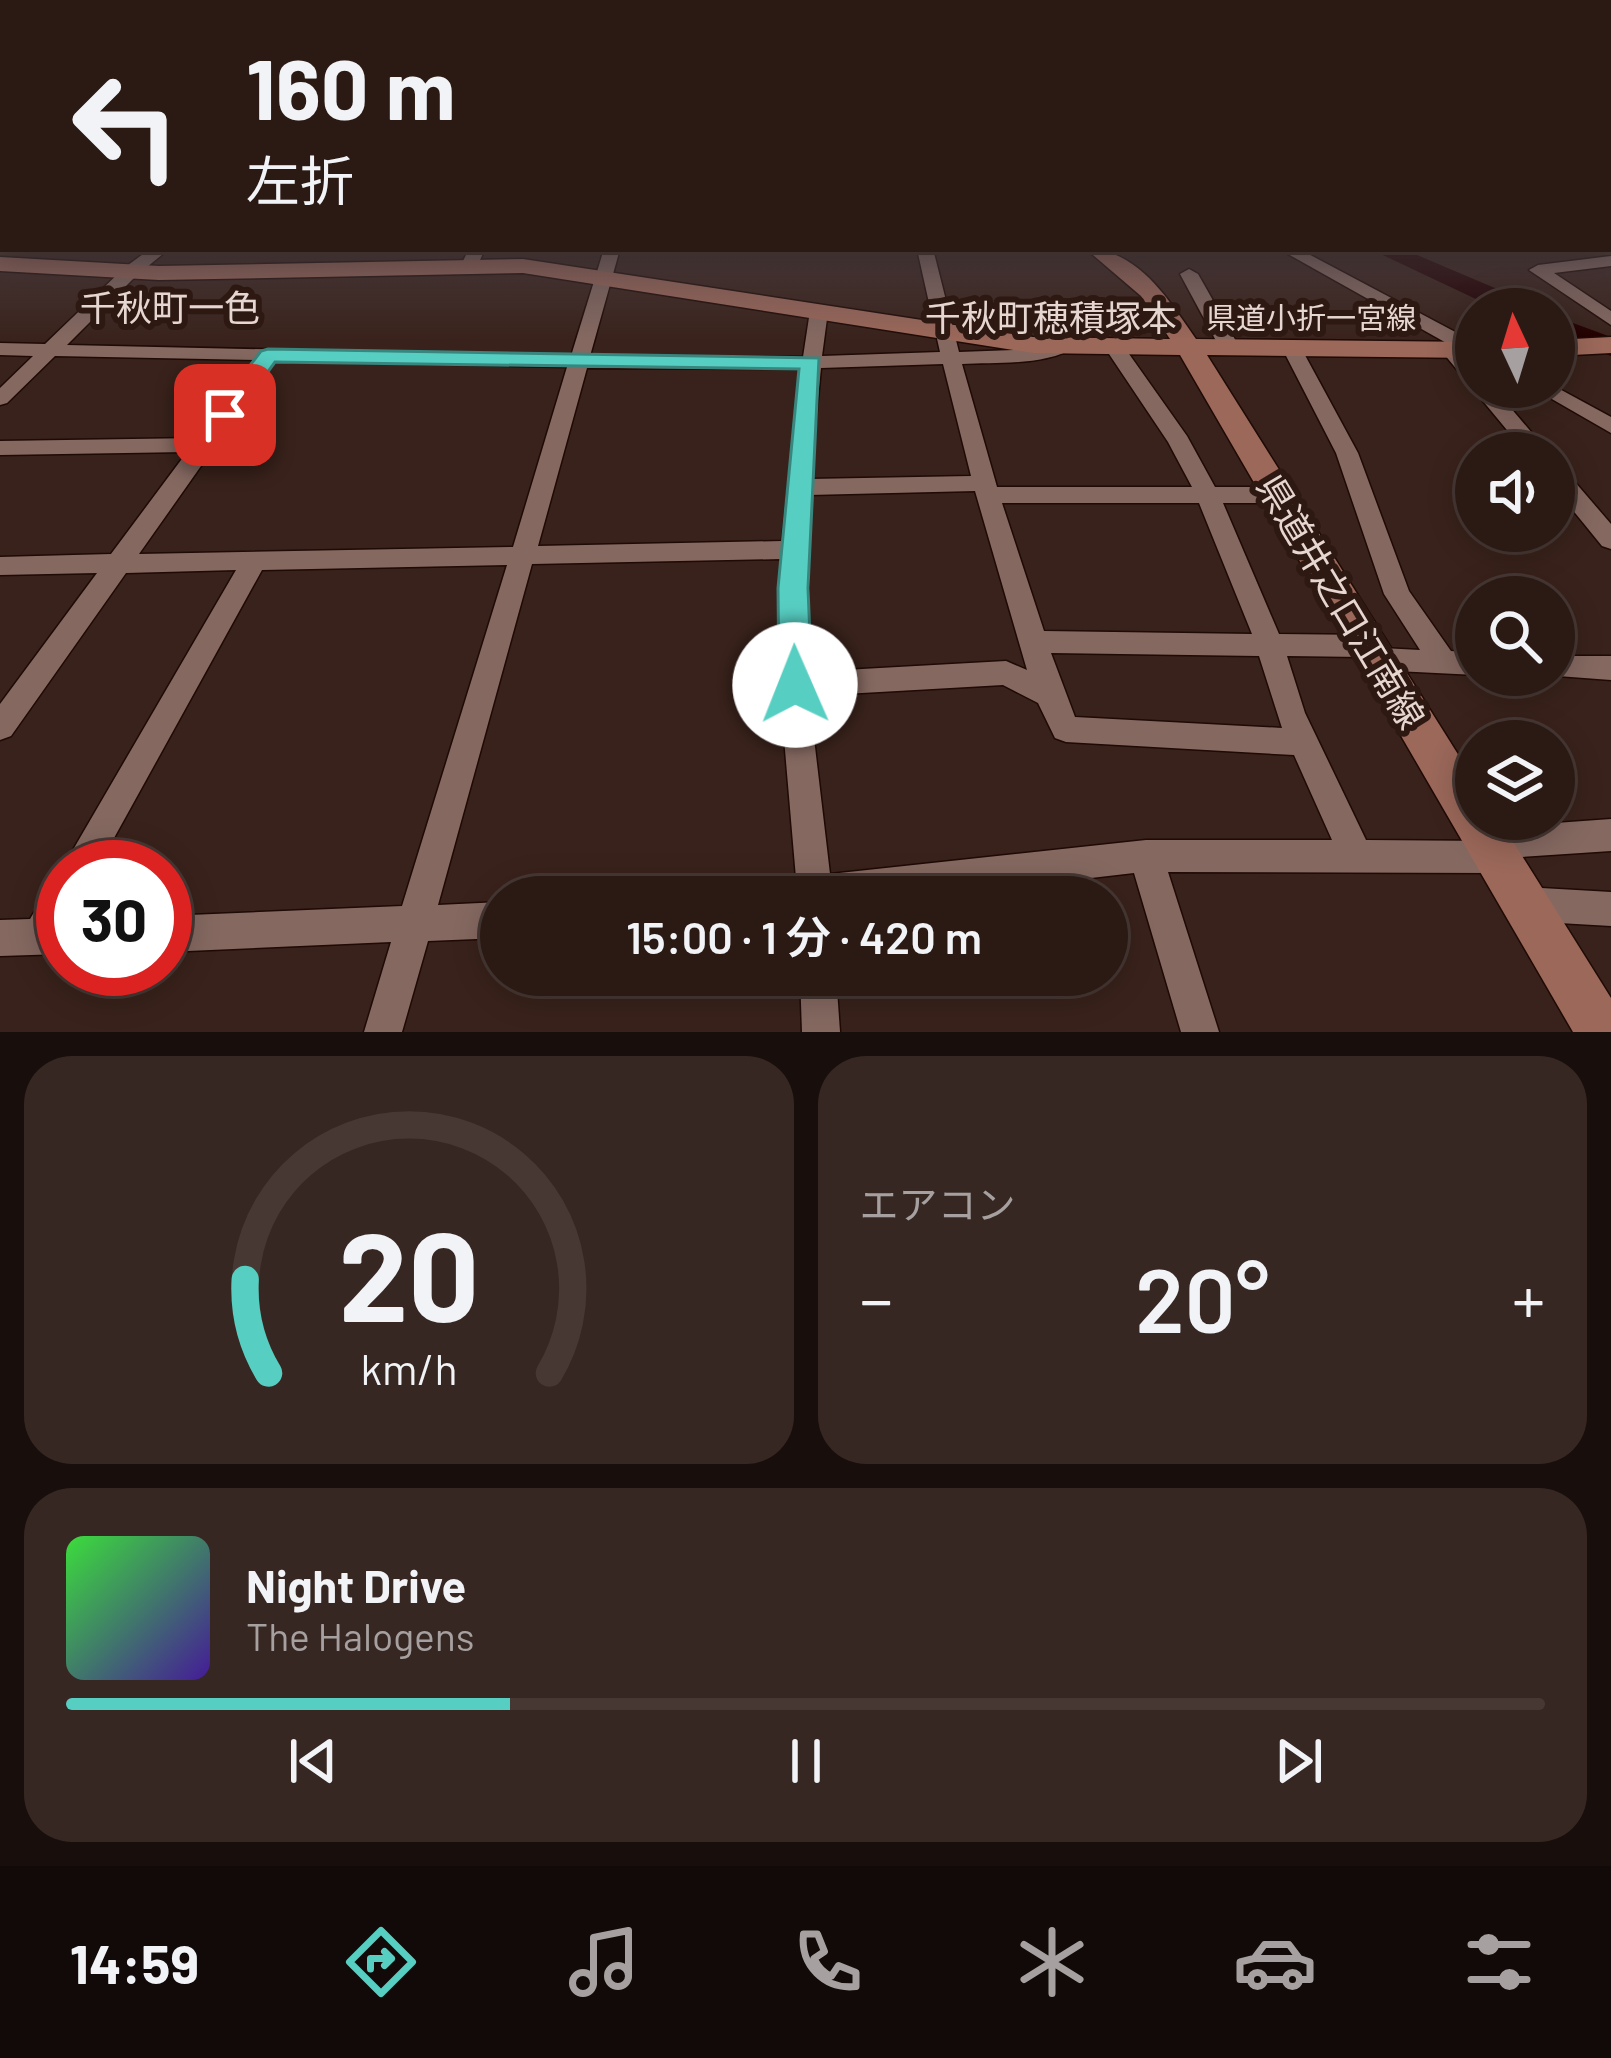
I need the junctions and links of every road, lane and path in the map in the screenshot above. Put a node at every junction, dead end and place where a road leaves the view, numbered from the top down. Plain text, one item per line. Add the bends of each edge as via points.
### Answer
1 (156, 252) edge
2 (926, 252) edge
3 (1101, 252) edge
4 (1292, 252) edge
5 (473, 258) edge
6 (1611, 261) edge
7 (609, 263) edge
8 (2, 266) edge
9 (130, 272) junction
10 (1189, 274) dead end
11 (819, 311) junction
12 (1611, 319) edge
13 (1455, 342) edge
14 (1611, 345) edge
15 (947, 346) junction
16 (1575, 347) edge
17 (1115, 348) junction
18 (1190, 349) junction
19 (0, 350) edge
20 (51, 350) junction
21 (1231, 350) junction
22 (1293, 350) junction
23 (1455, 350) edge
24 (268, 356) junction
25 (577, 360) junction
26 (811, 362) junction
27 (0, 399) edge
28 (1575, 406) edge
29 (1500, 408) edge
30 (1611, 426) edge
31 (1520, 432) edge
32 (203, 445) junction
33 (0, 448) edge
34 (799, 487) junction
35 (985, 489) junction
36 (1208, 495) junction
37 (1279, 495) junction
38 (1575, 497) edge
39 (1611, 540) edge
40 (795, 550) junction
41 (522, 557) junction
42 (254, 562) junction
43 (115, 565) junction
44 (6, 573) edge
45 (1034, 642) junction
46 (1270, 645) junction
47 (1373, 653) junction
48 (1442, 660) junction
49 (1455, 662) edge
50 (1575, 667) edge
51 (1611, 668) edge
52 (795, 685) junction
53 (1046, 693) junction
54 (0, 727) edge
55 (1303, 742) junction
56 (1611, 835) edge
57 (95, 840) edge
58 (1146, 856) junction
59 (1356, 856) junction
60 (1495, 857) junction
61 (812, 876) edge
62 (976, 876) edge
63 (1524, 904) junction
64 (1611, 909) edge
65 (480, 921) edge
66 (414, 924) junction
67 (192, 933) edge
68 (36, 937) edge
69 (0, 938) edge
70 (819, 996) edge
71 (383, 1032) edge
72 (821, 1032) edge
73 (1199, 1032) edge
74 (1602, 1032) edge

1 - 9 street
2 - 15 street
3 - 18 main road, 県道井之口江南線 via 1150,291
4 - 13 street
5 - 7 main road, 県道小折一宮線 via 523,266
5 - 9 main road, 県道小折一宮線
6 - 12 street via 1538,270
7 - 11 main road, 県道小折一宮線
7 - 25 street
8 - 9 main road, 県道小折一宮線
9 - 20 street
10 - 21 street
11 - 15 main road, 県道小折一宮線
11 - 26 street
14 - 16 main road
15 - 17 main road, 県道小折一宮線
15 - 26 street
15 - 35 street
17 - 18 main road, 県道小折一宮線
17 - 36 street
18 - 21 main road, 県道小折一宮線
18 - 37 main road, 県道井之口江南線
19 - 20 street
20 - 24 street
20 - 27 street
21 - 22 main road, 県道小折一宮線
22 - 23 main road, 県道小折一宮線
22 - 48 street via 1347,453 1397,594
24 - 25 street
24 - 32 street
25 - 26 street
25 - 41 street
26 - 34 street
28 - 30 street
29 - 31 street
32 - 33 street
32 - 43 street
34 - 35 street
34 - 40 street
35 - 36 street
35 - 45 street
36 - 37 street
36 - 46 street
37 - 47 main road, 県道井之口江南線
38 - 39 street
40 - 41 street
40 - 52 street
41 - 42 street
41 - 66 street
42 - 43 street
42 - 57 street
43 - 44 street
43 - 54 street
45 - 46 street
45 - 53 street
46 - 47 street
46 - 55 street
47 - 48 street
47 - 60 main road, 県道井之口江南線
48 - 49 street
50 - 51 street
52 - 53 street via 1006,673
52 - 61 street
53 - 55 street via 1066,729
55 - 59 street
56 - 60 street via 1515,842
58 - 59 street
58 - 62 street
58 - 73 street
59 - 60 street
60 - 63 main road, 県道井之口江南線
63 - 64 street
63 - 74 main road, 県道井之口江南線
65 - 66 street
66 - 67 street
66 - 71 street
68 - 69 street
70 - 72 street

